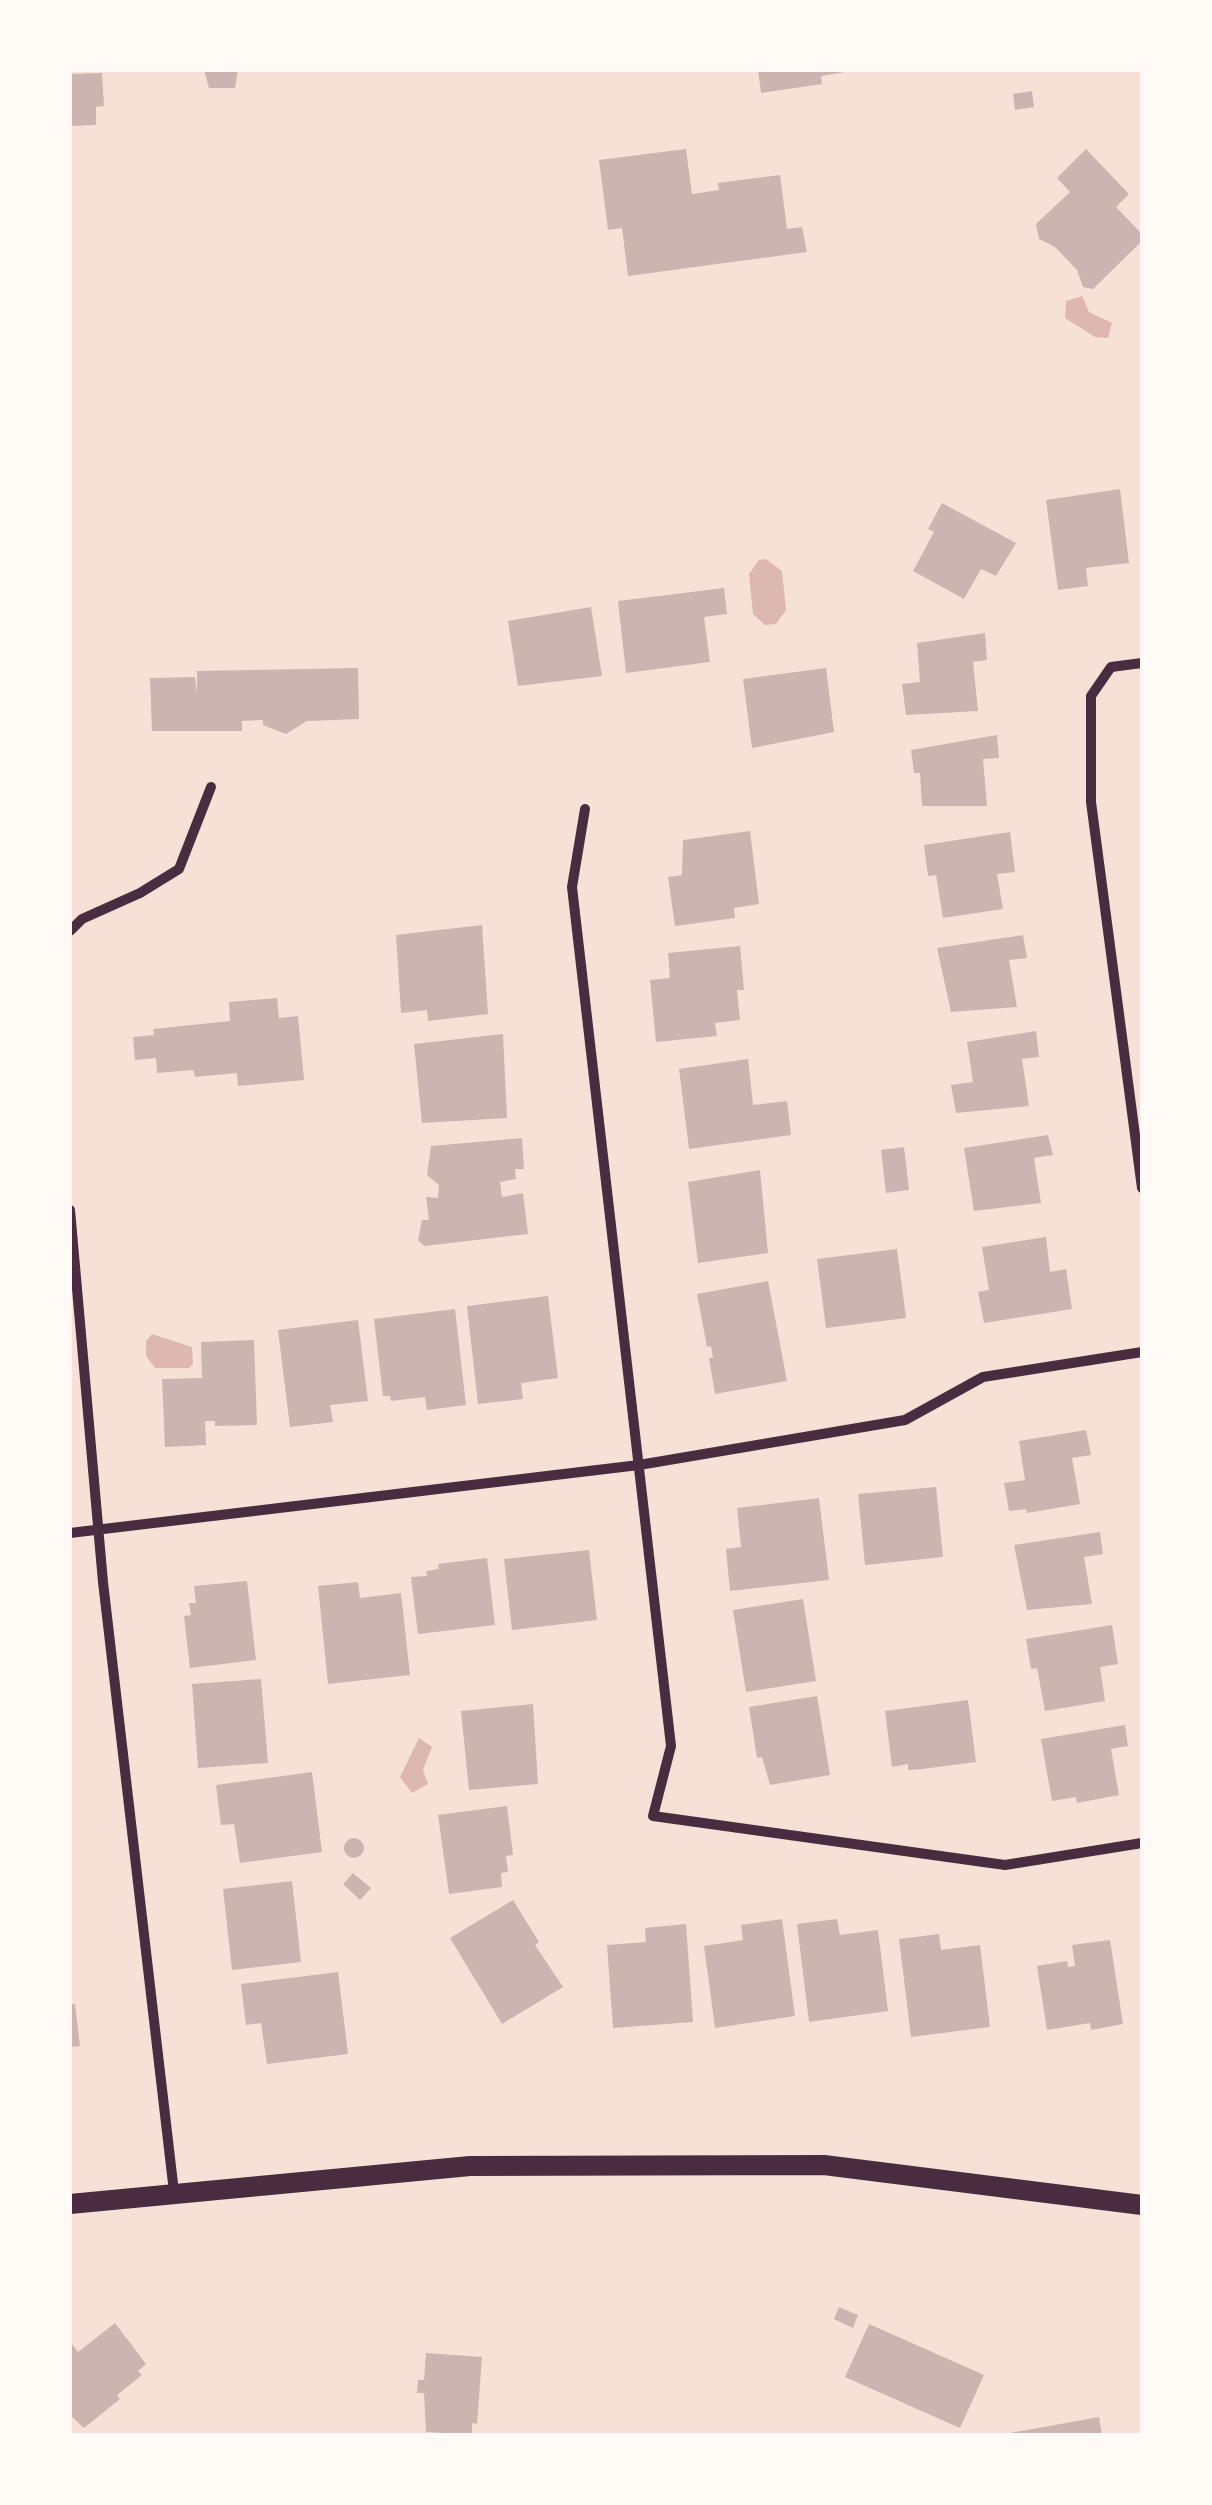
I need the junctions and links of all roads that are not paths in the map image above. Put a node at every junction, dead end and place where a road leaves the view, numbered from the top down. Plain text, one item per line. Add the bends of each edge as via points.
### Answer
1 (1142, 663) edge
2 (212, 787) dead end
3 (585, 809) dead end
4 (70, 931) edge
5 (1142, 1188) edge
6 (70, 1210) edge
7 (1142, 1352) edge
8 (639, 1465) junction
9 (98, 1530) junction
10 (70, 1533) edge
11 (1142, 1843) edge
12 (174, 2192) junction
13 (70, 2204) edge
14 (1142, 2205) edge

1 - 5 street via 1110,667 1091,696 1091,802
2 - 4 street via 178,869
3 - 8 street via 572,887
6 - 9 street
7 - 8 street via 983,1377 905,1420
8 - 9 street
8 - 11 street via 671,1746 653,1816 1005,1864
9 - 10 street
9 - 12 street
12 - 13 main road
12 - 14 main road via 470,2166 824,2165

